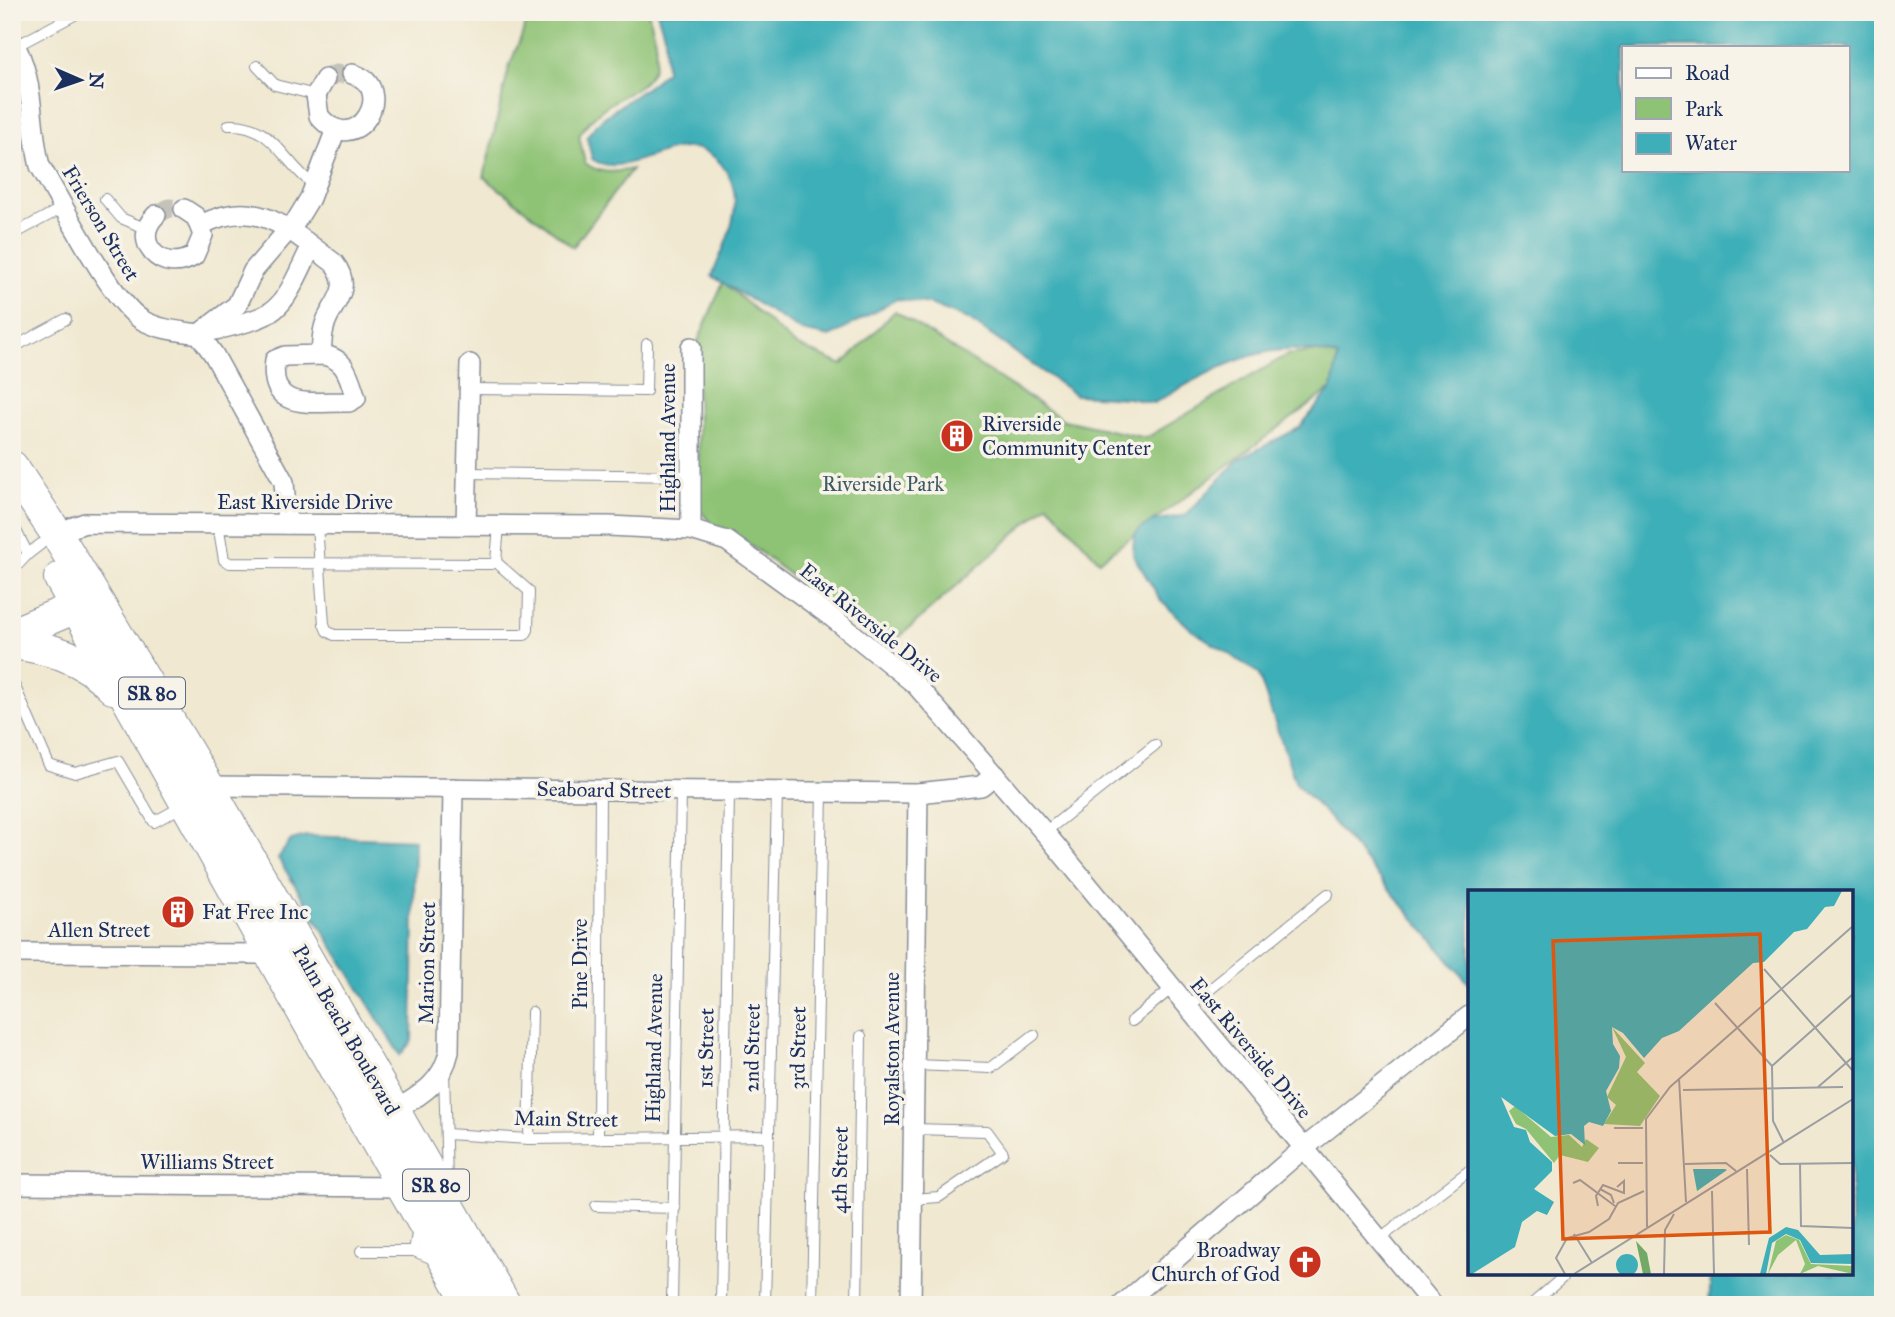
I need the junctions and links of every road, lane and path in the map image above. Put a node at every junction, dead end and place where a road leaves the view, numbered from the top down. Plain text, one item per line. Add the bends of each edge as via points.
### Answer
1 (80, 12) edge
2 (14, 43) edge
3 (257, 66) dead end
4 (352, 74) dead end
5 (19, 76) edge
6 (321, 87) joint
7 (229, 125) dead end
8 (336, 129) junction
9 (315, 186) junction
10 (105, 199) dead end
11 (64, 206) junction
12 (184, 209) dead end
13 (152, 222) joint
14 (201, 225) junction
15 (288, 230) junction
16 (13, 233) edge
17 (311, 247) junction
18 (66, 319) dead end
19 (199, 334) junction
20 (647, 344) dead end
21 (691, 347) dead end
22 (12, 348) edge
23 (321, 355) dead end
24 (470, 364) dead end
25 (469, 390) junction
26 (12, 467) edge
27 (467, 473) junction
28 (691, 476) junction
29 (12, 491) edge
30 (12, 523) edge
31 (218, 524) junction
32 (287, 524) junction
33 (317, 525) junction
34 (466, 525) junction
35 (499, 525) junction
36 (691, 530) junction
37 (42, 543) junction
38 (496, 562) junction
39 (319, 564) junction
40 (12, 570) edge
41 (85, 604) junction
42 (20, 641) edge
43 (12, 680) edge
44 (135, 713) junction
45 (1156, 746) dead end
46 (995, 775) junction
47 (453, 788) junction
48 (600, 790) junction
49 (681, 791) junction
50 (729, 791) junction
51 (777, 792) junction
52 (822, 792) junction
53 (918, 793) junction
54 (197, 795) junction
55 (1045, 832) junction
56 (1328, 894) dead end
57 (12, 953) edge
58 (270, 954) junction
59 (321, 988) junction
60 (1172, 988) junction
61 (1188, 1007) junction
62 (531, 1012) dead end
63 (1468, 1017) edge
64 (1132, 1021) dead end
65 (1034, 1035) dead end
66 (861, 1036) dead end
67 (914, 1065) junction
68 (444, 1071) junction
69 (393, 1112) junction
70 (914, 1129) junction
71 (446, 1134) junction
72 (724, 1135) junction
73 (769, 1136) junction
74 (676, 1138) junction
75 (529, 1139) junction
76 (598, 1139) junction
77 (1304, 1148) junction
78 (1468, 1172) edge
79 (12, 1184) edge
80 (402, 1187) junction
81 (913, 1199) junction
82 (596, 1206) dead end
83 (675, 1208) junction
84 (428, 1226) junction
85 (1379, 1239) junction
86 (361, 1251) dead end
87 (1560, 1275) edge
88 (471, 1305) edge
89 (505, 1305) edge
90 (672, 1305) edge
91 (721, 1305) edge
92 (765, 1305) edge
93 (813, 1305) edge
94 (857, 1305) edge
95 (911, 1305) edge
96 (1122, 1305) edge
97 (1433, 1305) edge
98 (1531, 1305) edge

1 - 2 lane
2 - 5 street, Frierson Street
3 - 6 lane via 275,85
4 - 8 street via 371,90 372,109 361,125 352,130
5 - 11 street, Frierson Street via 40,166
6 - 8 street via 319,116
7 - 9 lane via 252,126 263,132
8 - 9 street
9 - 15 street
10 - 13 lane via 121,218
11 - 16 lane
11 - 19 street, Frierson Street via 119,298 140,319 162,329
12 - 14 street
13 - 14 street via 148,244 153,253 176,264 200,248
14 - 15 street via 223,214 242,212 263,215
15 - 17 street
15 - 19 street via 253,271 237,305
17 - 19 street via 286,301 271,315
17 - 23 street via 342,273 344,287 323,329
18 - 22 lane
19 - 32 street via 284,482
20 - 25 lane via 646,391
21 - 28 street, Highland Avenue
24 - 25 street
25 - 27 street
26 - 37 main road, Palm Beach Boulevard / SR 80
27 - 28 lane
27 - 34 street
28 - 36 street, Highland Avenue
29 - 37 main road
30 - 37 lane
31 - 32 street, East Riverside Drive
31 - 37 street, East Riverside Drive via 85,523
31 - 39 lane via 224,560 230,563
32 - 33 street, East Riverside Drive
33 - 34 street, East Riverside Drive
33 - 39 lane
34 - 35 street, East Riverside Drive
35 - 36 street, East Riverside Drive
35 - 38 lane
36 - 46 street, East Riverside Drive via 743,550 876,652 942,712
37 - 40 lane
37 - 41 main road, Palm Beach Boulevard / SR 80
38 - 39 lane
38 - 39 lane via 529,591 525,635 334,635 324,624
41 - 42 main road
41 - 44 main road
41 - 54 main road, Palm Beach Boulevard / SR 80
42 - 44 main road, SR 80 via 92,668
43 - 54 lane via 49,765 75,773 118,761 155,822
44 - 54 main road, Palm Beach Boulevard / SR 80
45 - 55 lane
46 - 53 street, Seaboard Street via 981,786
46 - 55 street, East Riverside Drive
47 - 48 street, Seaboard Street
47 - 54 street, Seaboard Street
47 - 68 street, Marion Street via 449,1052
48 - 49 street, Seaboard Street
48 - 76 lane, Pine Drive
49 - 50 street, Seaboard Street
49 - 74 lane, Highland Avenue
50 - 51 street, Seaboard Street
50 - 72 lane, 1st Street
51 - 52 street, Seaboard Street
51 - 73 lane, 2nd Street
52 - 53 street, Seaboard Street
52 - 93 lane, 3rd Street
53 - 67 street, Royalston Avenue
54 - 58 main road, Palm Beach Boulevard / SR 80
54 - 59 main road, Palm Beach Boulevard / SR 80
55 - 60 street, East Riverside Drive
56 - 61 lane
57 - 58 street, Allen Street
58 - 59 main road via 285,957
58 - 80 main road, Palm Beach Boulevard / SR 80
59 - 69 main road, Palm Beach Boulevard / SR 80
60 - 61 street, East Riverside Drive
60 - 64 lane
61 - 77 street, East Riverside Drive
62 - 75 lane
63 - 77 street
65 - 67 lane via 991,1068
66 - 94 lane, 4th Street
67 - 70 street, Royalston Avenue
68 - 69 street via 429,1089
68 - 71 lane
69 - 84 main road, Palm Beach Boulevard / SR 80
70 - 81 street, Royalston Avenue
70 - 81 lane via 987,1131 1003,1153 939,1197
71 - 75 lane, Main Street
71 - 84 lane
72 - 73 lane, Main Street
72 - 74 lane, Main Street
72 - 91 lane, 1st Street
73 - 92 lane, 2nd Street
74 - 76 lane, Main Street
74 - 83 lane, Highland Avenue
75 - 76 lane, Main Street
77 - 85 street, East Riverside Drive
77 - 96 street
78 - 85 lane
79 - 80 street, Williams Street
80 - 84 main road, Palm Beach Boulevard / SR 80
81 - 95 street, Royalston Avenue
82 - 83 lane
83 - 90 lane, Highland Avenue
84 - 86 lane
84 - 88 main road, Palm Beach Boulevard / SR 80
84 - 89 main road, Palm Beach Boulevard / SR 80
85 - 97 street, East Riverside Drive
87 - 98 lane

